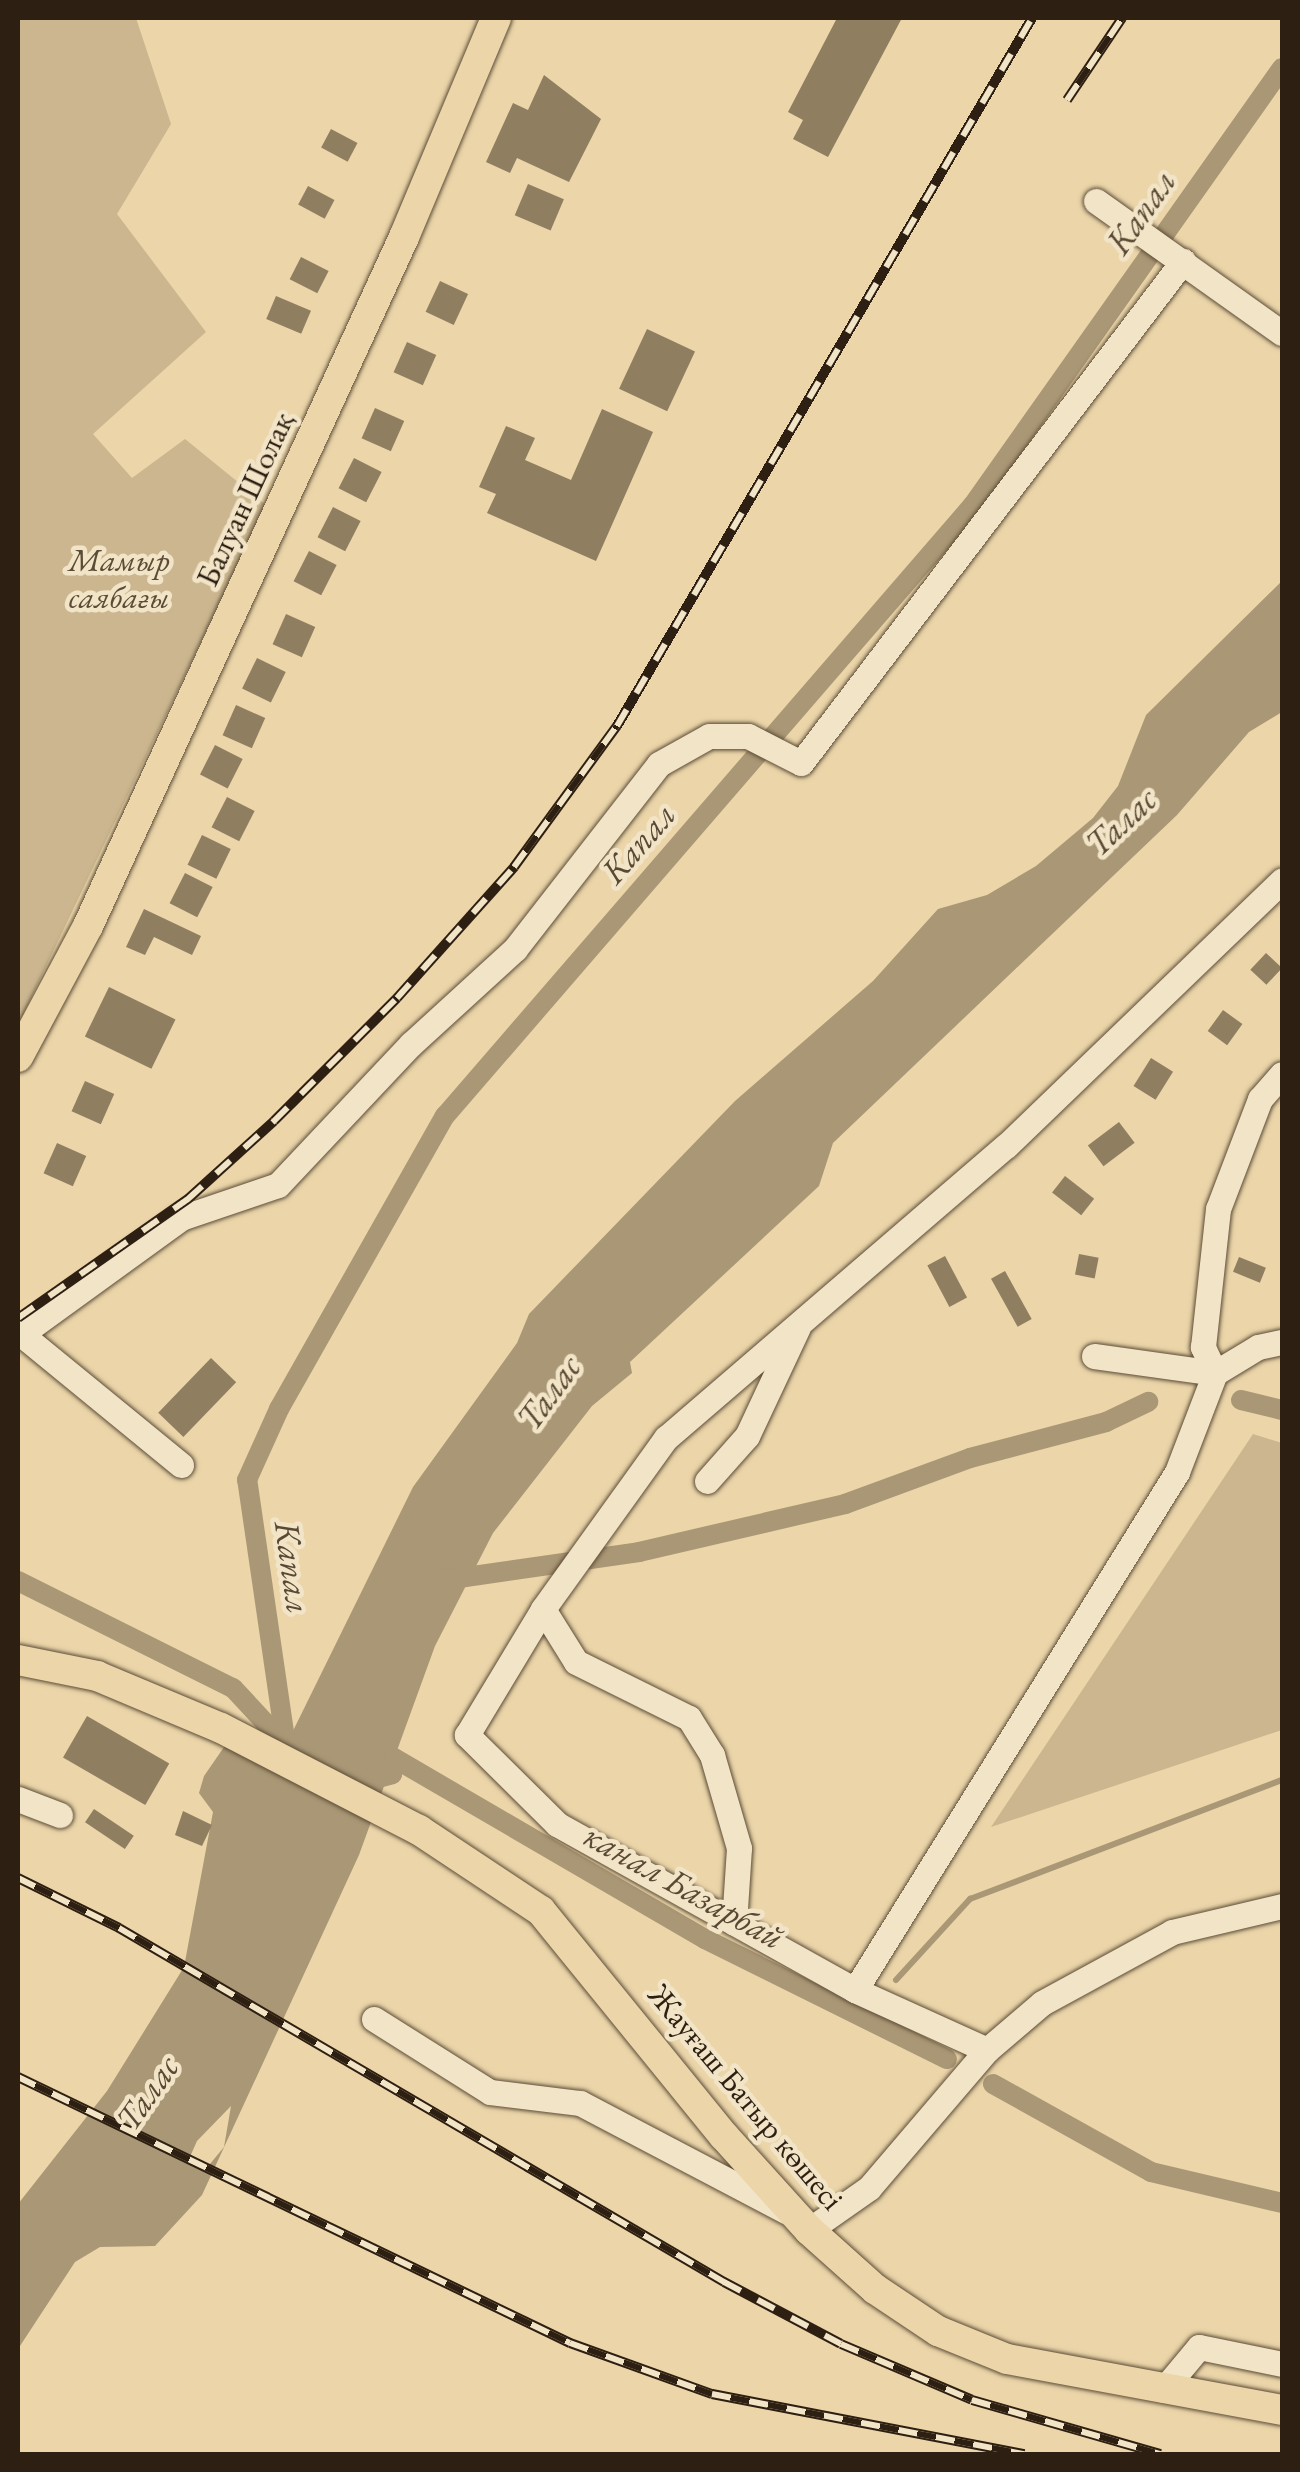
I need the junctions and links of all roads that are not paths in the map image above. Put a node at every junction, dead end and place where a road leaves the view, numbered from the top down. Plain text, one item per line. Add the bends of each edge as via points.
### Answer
1 (496, 18) edge
2 (1096, 200) dead end
3 (1183, 262) junction
4 (1282, 333) edge
5 (1282, 880) edge
6 (18, 1058) edge
7 (1282, 1074) edge
8 (802, 1318) junction
9 (19, 1335) edge
10 (1282, 1342) edge
11 (1094, 1356) dead end
12 (1215, 1373) junction
13 (181, 1465) dead end
14 (707, 1481) dead end
15 (543, 1610) junction
16 (18, 1660) edge
17 (18, 1798) edge
18 (60, 1815) dead end
19 (1282, 1906) edge
20 (734, 1923) junction
21 (855, 1990) junction
22 (374, 2019) dead end
23 (987, 2050) junction
24 (803, 2224) junction
25 (1282, 2364) edge
26 (1163, 2390) junction
27 (1282, 2410) edge

1 - 6 main road, Балуан Шолақ via 404,237 88,926
2 - 3 street
3 - 4 street
3 - 9 street via 801,763 748,736 709,736 659,764 516,949 411,1044 278,1185 181,1218
5 - 8 street via 1006,1146
7 - 12 street via 1260,1099 1218,1209 1203,1347
8 - 14 street via 746,1436
8 - 15 street via 666,1438
9 - 13 street
10 - 12 street via 1258,1347
11 - 12 street
12 - 21 street via 1177,1472
15 - 20 street via 576,1662 689,1718 712,1755 739,1848
15 - 20 street via 468,1735 557,1824
16 - 24 main road, Жауғаш Батыр көшесі via 97,1676 221,1728 419,1830 541,1910
17 - 18 street
19 - 23 street via 1172,1932 1042,2003
20 - 21 street
21 - 23 street
22 - 24 street via 490,2092 580,2103
23 - 24 street via 869,2188
24 - 26 main road, Жауғаш Батыр көшесі via 875,2289 938,2331 1007,2358
25 - 26 street via 1199,2347
26 - 27 main road, Жауғаш Батыр көшесі

